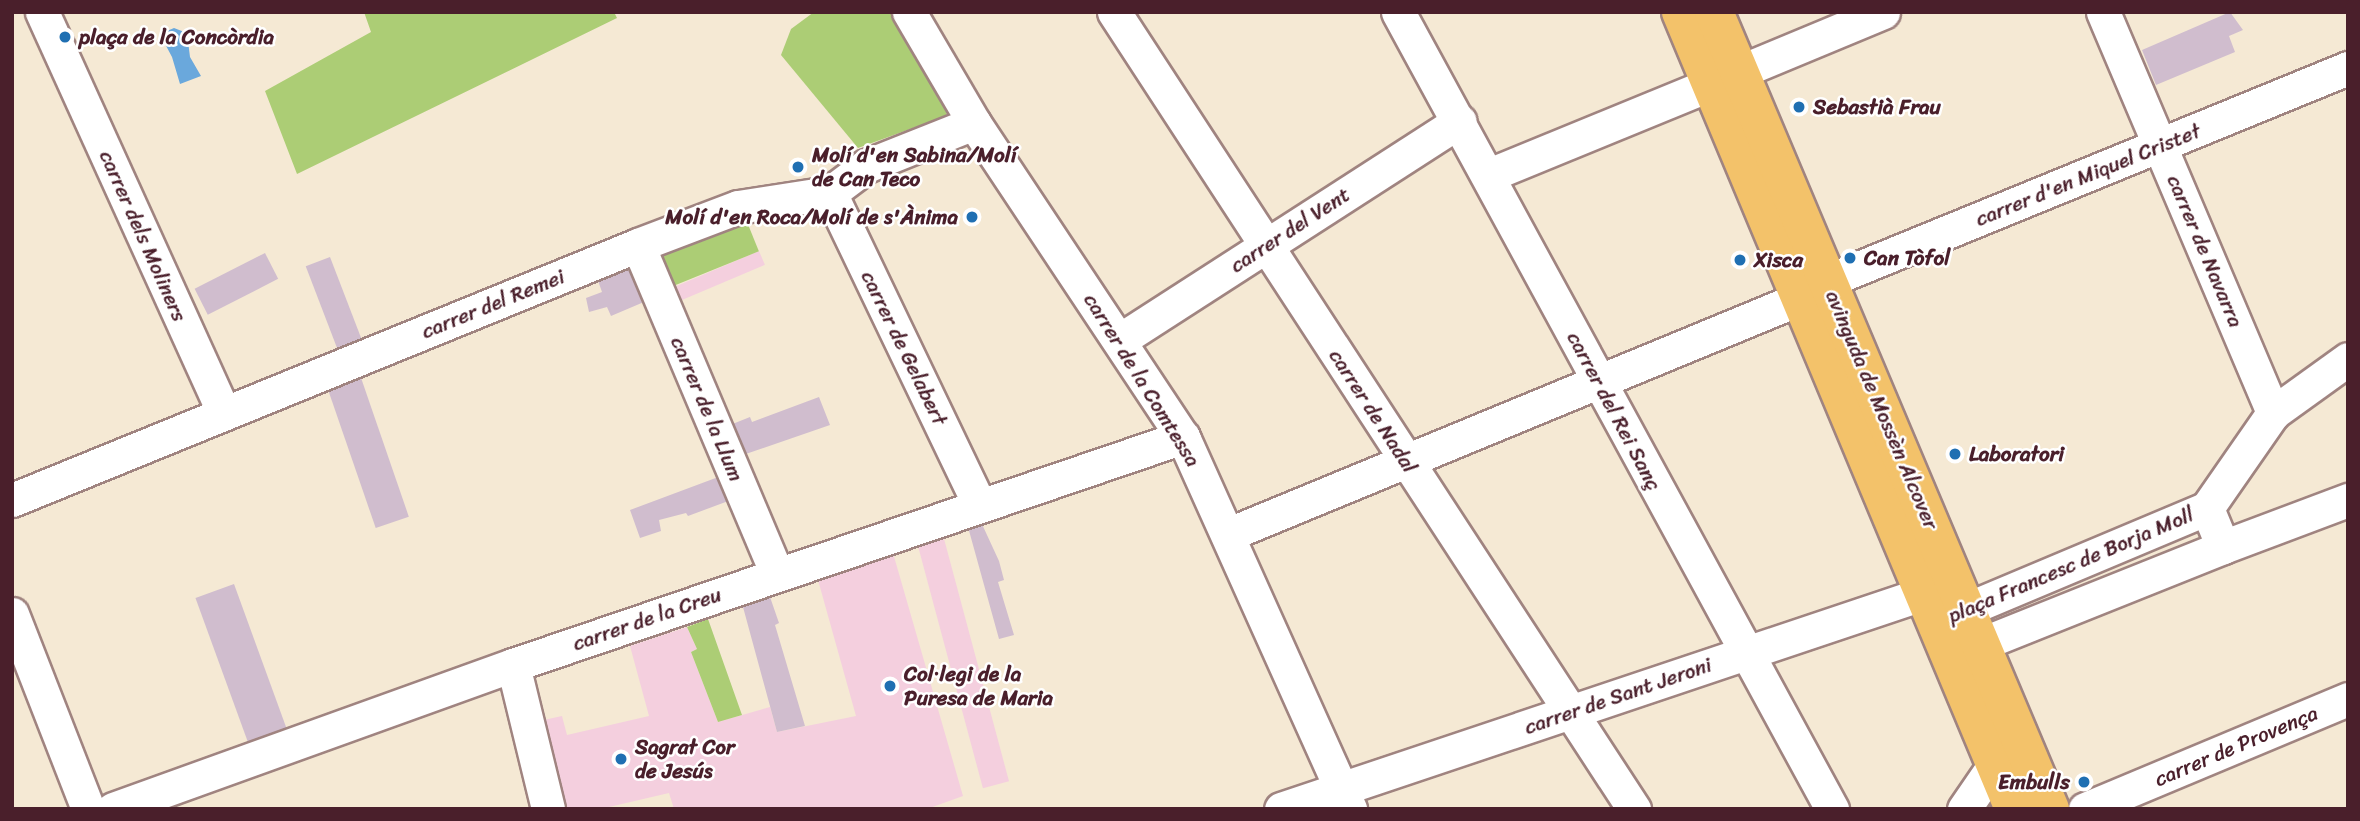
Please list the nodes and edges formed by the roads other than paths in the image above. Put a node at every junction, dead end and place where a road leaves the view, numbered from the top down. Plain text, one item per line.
1 (42, 12) edge
2 (909, 12) edge
3 (1114, 12) edge
4 (1398, 12) edge
5 (1681, 12) edge
6 (1714, 12) edge
7 (1883, 12) edge
8 (2103, 12) edge
9 (2348, 68) edge
10 (1725, 78) junction
11 (1460, 121) junction
12 (974, 123) junction
13 (2160, 145) junction
14 (1489, 175) junction
15 (830, 193) junction
16 (638, 245) junction
17 (1266, 245) junction
18 (1814, 290) junction
19 (1120, 340) junction
20 (2348, 359) edge
21 (1598, 381) junction
22 (223, 413) junction
23 (2273, 413) junction
24 (1183, 437) junction
25 (1405, 461) junction
26 (12, 500) edge
27 (2348, 500) edge
28 (979, 504) junction
29 (2207, 508) junction
30 (1229, 534) junction
31 (2223, 547) junction
32 (777, 574) junction
33 (1945, 602) junction
34 (12, 614) edge
35 (1966, 651) junction
36 (1746, 653) junction
37 (513, 665) junction
38 (2348, 699) edge
39 (1571, 712) junction
40 (1995, 764) junction
41 (1346, 799) edge
42 (88, 809) edge
43 (113, 809) edge
44 (548, 809) edge
45 (1281, 809) edge
46 (1634, 809) edge
47 (1832, 809) edge
48 (1964, 809) edge
49 (2014, 809) edge
50 (2050, 809) edge
51 (2085, 809) edge

1 - 22 street, carrer dels Moliners
2 - 12 street, carrer de la Comtessa
3 - 17 street, carrer de Nadal
4 - 11 street, carrer del Rei Sanç
5 - 10 main road, avinguda de Mossèn Alcover
6 - 10 main road, avinguda de Mossèn Alcover
7 - 10 street
8 - 13 street, carrer de Navarra
9 - 13 street, carrer d'en Miquel Cristet
10 - 14 street
10 - 18 main road, avinguda de Mossèn Alcover
11 - 14 street, carrer del Rei Sanç
11 - 17 street, carrer del Vent
12 - 15 street, carrer del Remei
12 - 19 street, carrer de la Comtessa
13 - 18 street, carrer d'en Miquel Cristet
13 - 23 street, carrer de Navarra
14 - 21 street, carrer del Rei Sanç
15 - 16 street, carrer del Remei
15 - 28 street, carrer de Gelabert
16 - 22 street, carrer del Remei
16 - 32 street, carrer de la Llum
17 - 19 street, carrer del Vent
17 - 25 street, carrer de Nadal
18 - 21 street, carrer d'en Miquel Cristet
18 - 33 main road, avinguda de Mossèn Alcover
19 - 24 street, carrer de la Comtessa
20 - 23 street
21 - 25 street, carrer d'en Miquel Cristet
21 - 36 street, carrer del Rei Sanç
22 - 26 street, carrer del Remei
23 - 29 street
24 - 28 street, carrer de la Creu
24 - 30 street, carrer de la Comtessa
25 - 30 street, carrer d'en Miquel Cristet
25 - 39 street, carrer de Nadal
27 - 31 street
28 - 32 street, carrer de la Creu
29 - 31 street, plaça Francesc de Borja Moll
29 - 33 street, plaça Francesc de Borja Moll
30 - 41 street, carrer de la Comtessa
31 - 35 street, plaça Francesc de Borja Moll
32 - 37 street, carrer de la Creu
33 - 35 main road, avinguda de Mossèn Alcover
33 - 36 street, carrer de Sant Jeroni
34 - 42 street
35 - 40 main road, avinguda de Mossèn Alcover
35 - 50 main road, avinguda de Mossèn Alcover
36 - 39 street, carrer de Sant Jeroni
36 - 47 street, carrer del Rei Sanç
37 - 43 street, carrer de la Creu
37 - 44 street
38 - 51 street, carrer de Provença
39 - 41 street, carrer de Sant Jeroni
39 - 46 street, carrer de Nadal
40 - 48 street
40 - 49 main road, avinguda de Mossèn Alcover
41 - 45 street, carrer de Sant Jeroni

